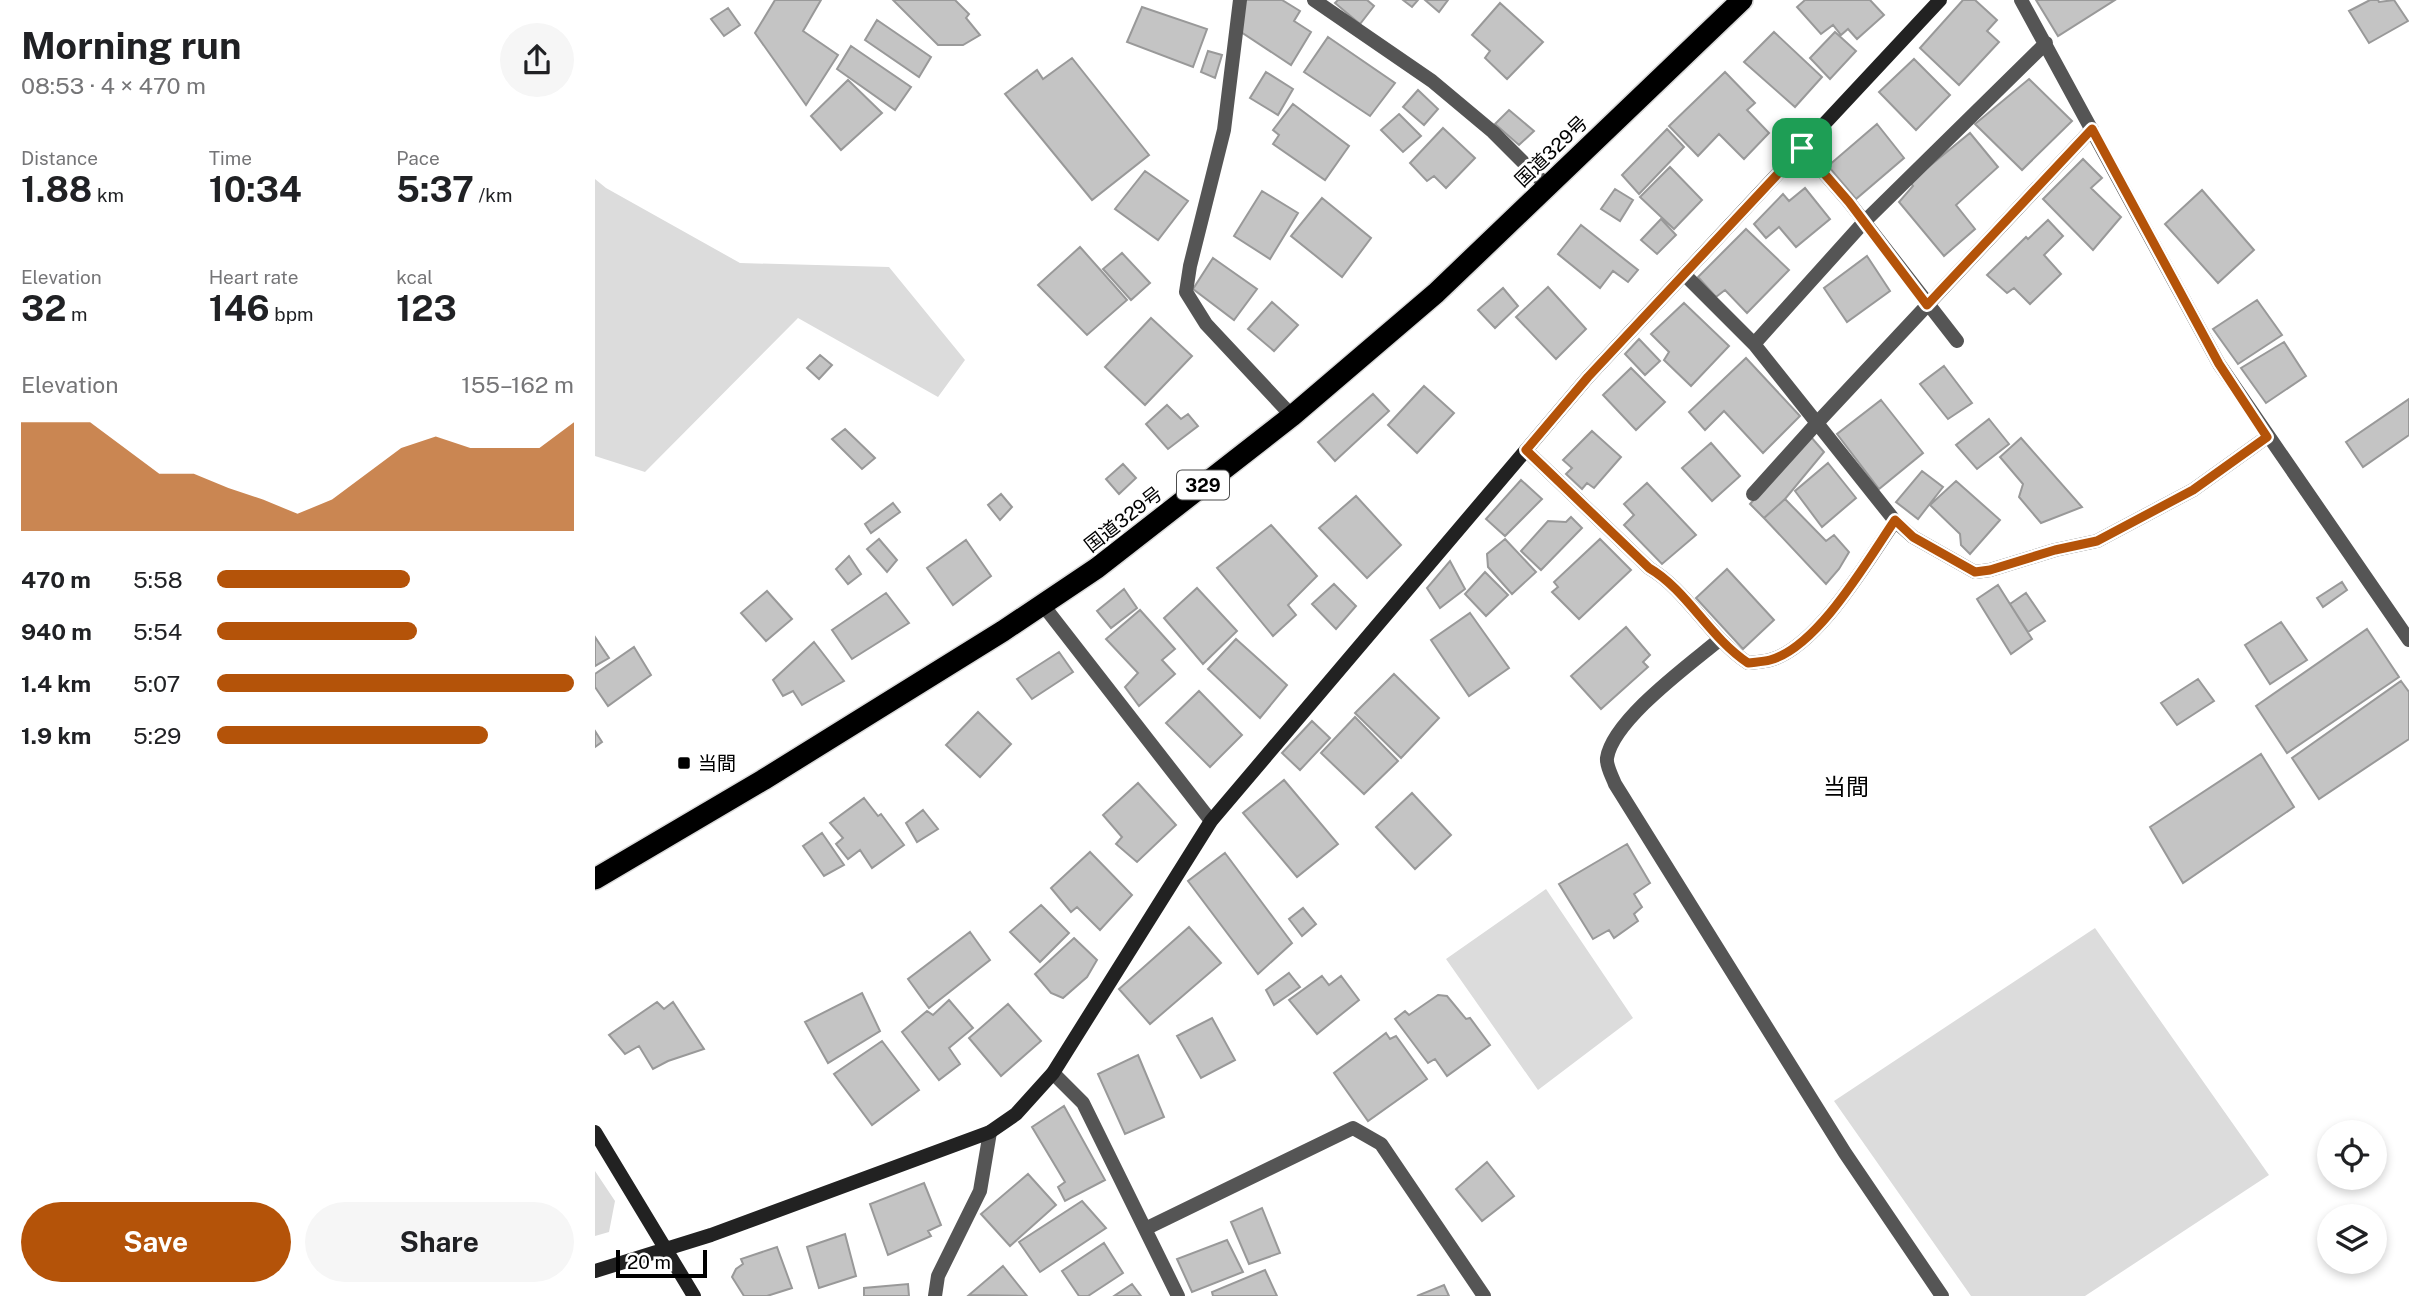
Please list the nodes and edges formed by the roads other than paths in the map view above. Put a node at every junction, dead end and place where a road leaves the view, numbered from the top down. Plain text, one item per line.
1 (1240, 0) edge
2 (1314, 0) edge
3 (1742, 0) edge
4 (1940, 0) edge
5 (2021, 0) edge
6 (2046, 43) junction
7 (2092, 129) junction
8 (1802, 148) junction
9 (1548, 187) junction
10 (1864, 222) junction
11 (1684, 274) junction
12 (1927, 305) junction
13 (1957, 341) dead end
14 (1754, 344) junction
15 (1292, 416) junction
16 (1817, 423) junction
17 (2267, 437) junction
18 (1526, 450) junction
19 (1753, 494) dead end
20 (1895, 520) junction
21 (1043, 605) junction
22 (1719, 640) junction
23 (2409, 640) edge
24 (1211, 821) junction
25 (595, 879) edge
26 (1053, 1073) junction
27 (595, 1132) edge
28 (990, 1132) junction
29 (1145, 1229) junction
30 (666, 1248) junction
31 (595, 1270) edge
32 (694, 1296) edge
33 (935, 1296) edge
34 (1178, 1296) edge
35 (1484, 1296) edge
36 (1942, 1296) edge

1 - 15 street
2 - 9 street
3 - 9 highway, 国道329号 / 329
4 - 8 street
5 - 6 street
6 - 7 street
6 - 10 street
7 - 12 street
7 - 17 street
8 - 10 street
8 - 11 street
9 - 15 highway, 国道329号 / 329
10 - 12 street
10 - 14 street
11 - 14 street
11 - 18 street
12 - 13 street
12 - 16 street
14 - 16 street
15 - 21 highway, 国道329号 / 329
16 - 19 street
16 - 20 street
17 - 20 street
17 - 23 street
18 - 22 street
18 - 24 street
20 - 22 street
21 - 24 street
21 - 25 highway, 国道329号 / 329
22 - 36 street
24 - 26 street
26 - 28 street
26 - 29 street
27 - 30 street
28 - 30 street
28 - 33 street
29 - 34 street
29 - 35 street
30 - 31 street
30 - 32 street

